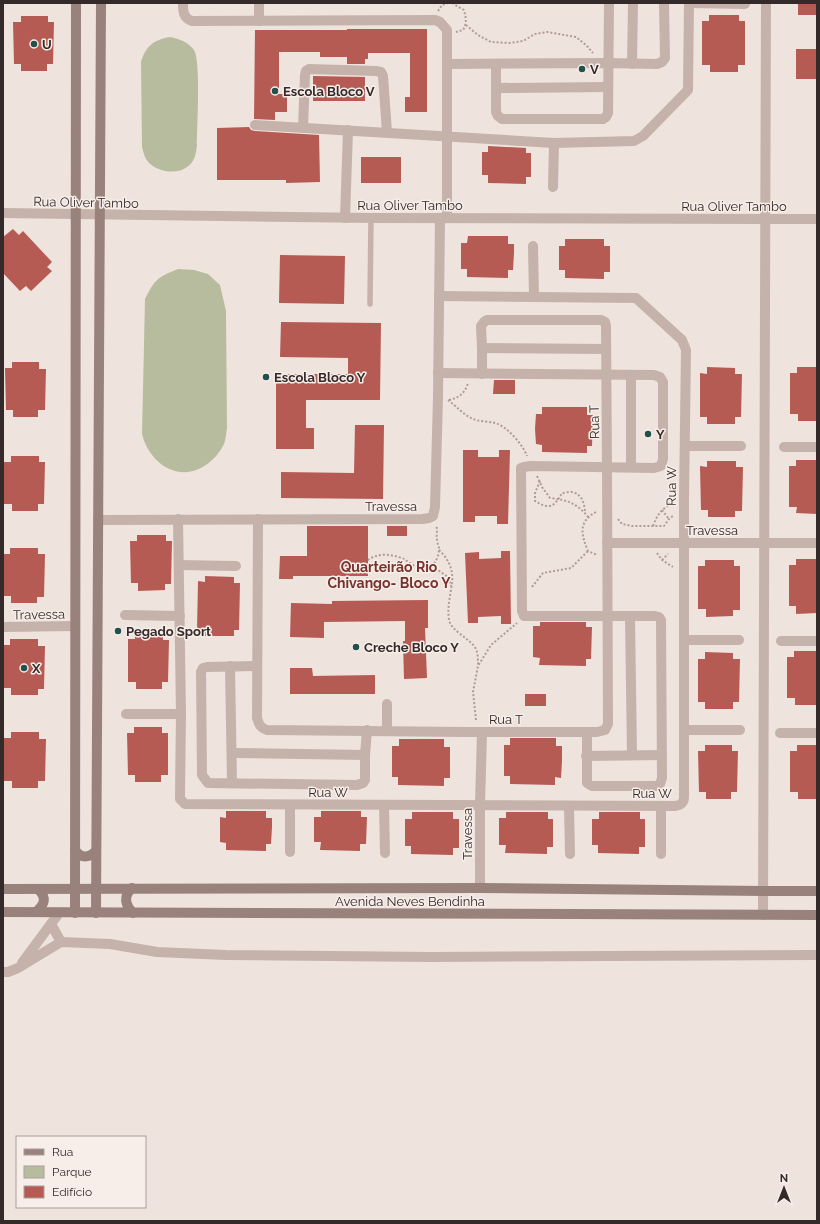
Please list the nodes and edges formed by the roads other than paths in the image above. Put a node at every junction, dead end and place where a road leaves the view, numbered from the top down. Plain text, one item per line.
1 (76, 3) edge
2 (101, 3) edge
3 (184, 3) edge
4 (260, 3) edge
5 (609, 3) edge
6 (633, 3) edge
7 (664, 3) edge
8 (690, 3) edge
9 (766, 3) edge
10 (745, 4) dead end
11 (260, 21) junction
12 (604, 63) junction
13 (446, 64) junction
14 (496, 64) junction
15 (632, 64) junction
16 (608, 87) junction
17 (496, 88) junction
18 (255, 125) dead end
19 (304, 128) junction
20 (348, 130) junction
21 (387, 132) junction
22 (447, 136) junction
23 (554, 143) junction
24 (553, 187) dead end
25 (3, 213) edge
26 (76, 214) junction
27 (100, 215) junction
28 (345, 218) junction
29 (371, 218) junction
30 (443, 218) junction
31 (765, 219) junction
32 (817, 219) edge
33 (533, 246) dead end
34 (439, 296) junction
35 (534, 297) junction
36 (370, 304) dead end
37 (482, 348) junction
38 (606, 349) junction
39 (438, 373) junction
40 (482, 374) junction
41 (607, 375) junction
42 (631, 375) junction
43 (685, 446) junction
44 (741, 446) dead end
45 (784, 447) dead end
46 (817, 447) edge
47 (608, 467) junction
48 (631, 467) junction
49 (178, 519) junction
50 (258, 519) junction
51 (98, 520) junction
52 (684, 542) junction
53 (608, 543) junction
54 (764, 543) junction
55 (817, 543) edge
56 (179, 564) junction
57 (236, 566) dead end
58 (125, 616) dead end
59 (180, 616) junction
60 (608, 616) junction
61 (630, 616) junction
62 (75, 626) junction
63 (3, 628) edge
64 (684, 640) junction
65 (739, 640) dead end
66 (780, 641) dead end
67 (817, 641) edge
68 (230, 666) junction
69 (256, 666) junction
70 (387, 704) dead end
71 (126, 714) dead end
72 (181, 714) junction
73 (367, 730) junction
74 (387, 730) junction
75 (685, 730) junction
76 (740, 730) dead end
77 (482, 732) junction
78 (587, 732) junction
79 (780, 733) dead end
80 (817, 733) edge
81 (232, 753) junction
82 (365, 754) junction
83 (632, 755) junction
84 (662, 755) junction
85 (586, 756) junction
86 (232, 783) junction
87 (290, 804) junction
88 (384, 805) junction
89 (480, 805) junction
90 (569, 806) junction
91 (661, 806) junction
92 (75, 850) junction
93 (96, 851) junction
94 (290, 852) dead end
95 (385, 853) dead end
96 (570, 854) dead end
97 (661, 854) dead end
98 (75, 888) junction
99 (96, 888) junction
100 (132, 888) junction
101 (480, 888) junction
102 (3, 889) edge
103 (38, 889) junction
104 (764, 891) junction
105 (817, 891) edge
106 (3, 912) edge
107 (36, 912) junction
108 (59, 913) junction
109 (75, 913) junction
110 (96, 913) junction
111 (133, 913) junction
112 (763, 915) junction
113 (817, 915) edge
114 (51, 924) junction
115 (61, 942) junction
116 (817, 955) edge
117 (18, 968) junction
118 (5, 974) edge

1 - 26 street
2 - 27 street
3 - 11 street
4 - 11 street
5 - 12 street
6 - 15 street
7 - 15 street
8 - 10 street
8 - 23 street
9 - 31 street
11 - 13 street, Travessa
12 - 14 street
12 - 15 street
12 - 16 street
13 - 14 street
13 - 22 street, Travessa
14 - 17 street
16 - 17 street
16 - 17 street
18 - 19 street
19 - 20 street
19 - 21 street
20 - 21 street
20 - 28 street
21 - 22 street
22 - 23 street
22 - 30 street, Travessa
23 - 24 street
25 - 26 street, Rua Oliver Tambo
26 - 27 street, Rua Oliver Tambo
26 - 62 street
27 - 28 street, Rua Oliver Tambo
27 - 51 street
28 - 29 street, Rua Oliver Tambo
29 - 30 street, Rua Oliver Tambo
29 - 36 lane
30 - 31 street, Rua Oliver Tambo
30 - 34 street, Travessa
31 - 32 street, Rua Oliver Tambo
31 - 54 street
33 - 35 street
34 - 35 street, Rua W
34 - 39 street, Travessa
35 - 43 street, Rua W
37 - 38 street
37 - 38 street, Rua T
37 - 40 street
38 - 41 street, Rua T
39 - 40 street
39 - 50 street, Travessa
40 - 41 street
41 - 42 street
41 - 47 street, Rua T
42 - 48 street
42 - 48 street
43 - 44 street
43 - 52 street, Rua W
45 - 46 street
47 - 48 street
47 - 53 street, Rua T
47 - 60 street
49 - 50 street, Travessa
49 - 51 street, Travessa
49 - 56 street, Rua W
50 - 69 street, Rua T
51 - 93 street
52 - 53 street, Travessa
52 - 54 street, Travessa
52 - 64 street, Rua W
53 - 60 street, Rua T
54 - 55 street, Travessa
54 - 104 street
56 - 57 street
56 - 59 street, Rua W
58 - 59 street
59 - 72 street, Rua W
60 - 61 street
60 - 78 street, Rua T
61 - 83 street
61 - 84 street
62 - 63 street, Travessa
62 - 92 street
64 - 65 street
64 - 75 street, Rua W
66 - 67 street
68 - 69 street
68 - 81 street
68 - 86 street
69 - 73 street, Rua T
70 - 74 street
71 - 72 street
72 - 87 street, Rua W
73 - 74 street, Rua T
73 - 82 street
74 - 77 street, Rua T
75 - 76 street
75 - 91 street, Rua W
77 - 78 street, Rua T
77 - 89 street, Travessa
78 - 85 street
79 - 80 street
81 - 82 street
81 - 86 street
82 - 86 street
83 - 84 street
83 - 85 street
84 - 85 street
87 - 88 street, Rua W
87 - 94 street
88 - 89 street, Rua W
88 - 95 street
89 - 90 street, Rua W
89 - 101 street, Travessa
90 - 91 street, Rua W
90 - 96 street
91 - 97 street
92 - 93 street
92 - 98 street
93 - 99 street
98 - 99 street
98 - 103 street
98 - 109 street
99 - 100 street
99 - 110 street
100 - 101 street
100 - 111 street
101 - 104 street
102 - 103 street
103 - 107 street
104 - 105 street
104 - 112 street
106 - 107 street, Avenida Neves Bendinha
107 - 108 street, Avenida Neves Bendinha
108 - 109 street, Avenida Neves Bendinha
108 - 114 street
109 - 110 street, Avenida Neves Bendinha
110 - 111 street, Avenida Neves Bendinha
111 - 112 street, Avenida Neves Bendinha
112 - 113 street, Avenida Neves Bendinha
114 - 115 street
114 - 117 street
115 - 116 street
115 - 117 street
117 - 118 street

